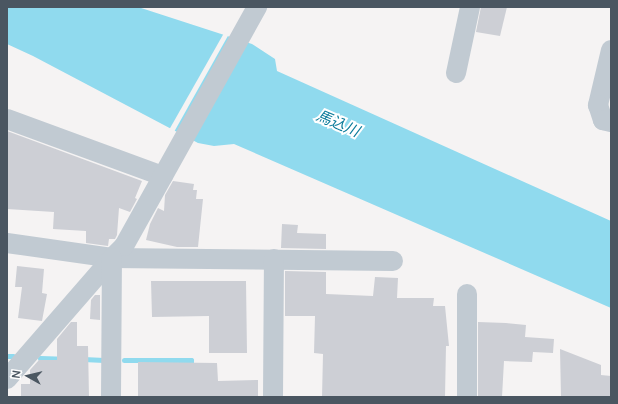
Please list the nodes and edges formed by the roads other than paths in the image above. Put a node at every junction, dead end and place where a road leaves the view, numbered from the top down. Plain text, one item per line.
1 (470, 7) edge
2 (252, 14) edge
3 (611, 50) edge
4 (456, 73) dead end
5 (7, 119) edge
6 (611, 122) edge
7 (167, 169) junction
8 (7, 243) edge
9 (112, 258) junction
10 (274, 259) junction
11 (393, 261) dead end
12 (467, 294) dead end
13 (7, 379) edge
14 (111, 397) edge
15 (273, 397) edge
16 (466, 397) edge

1 - 4 street
2 - 7 street
3 - 6 street
5 - 7 street
7 - 9 street
8 - 9 street
9 - 10 street
9 - 13 street
9 - 14 street
10 - 11 street
10 - 15 street
12 - 16 street

